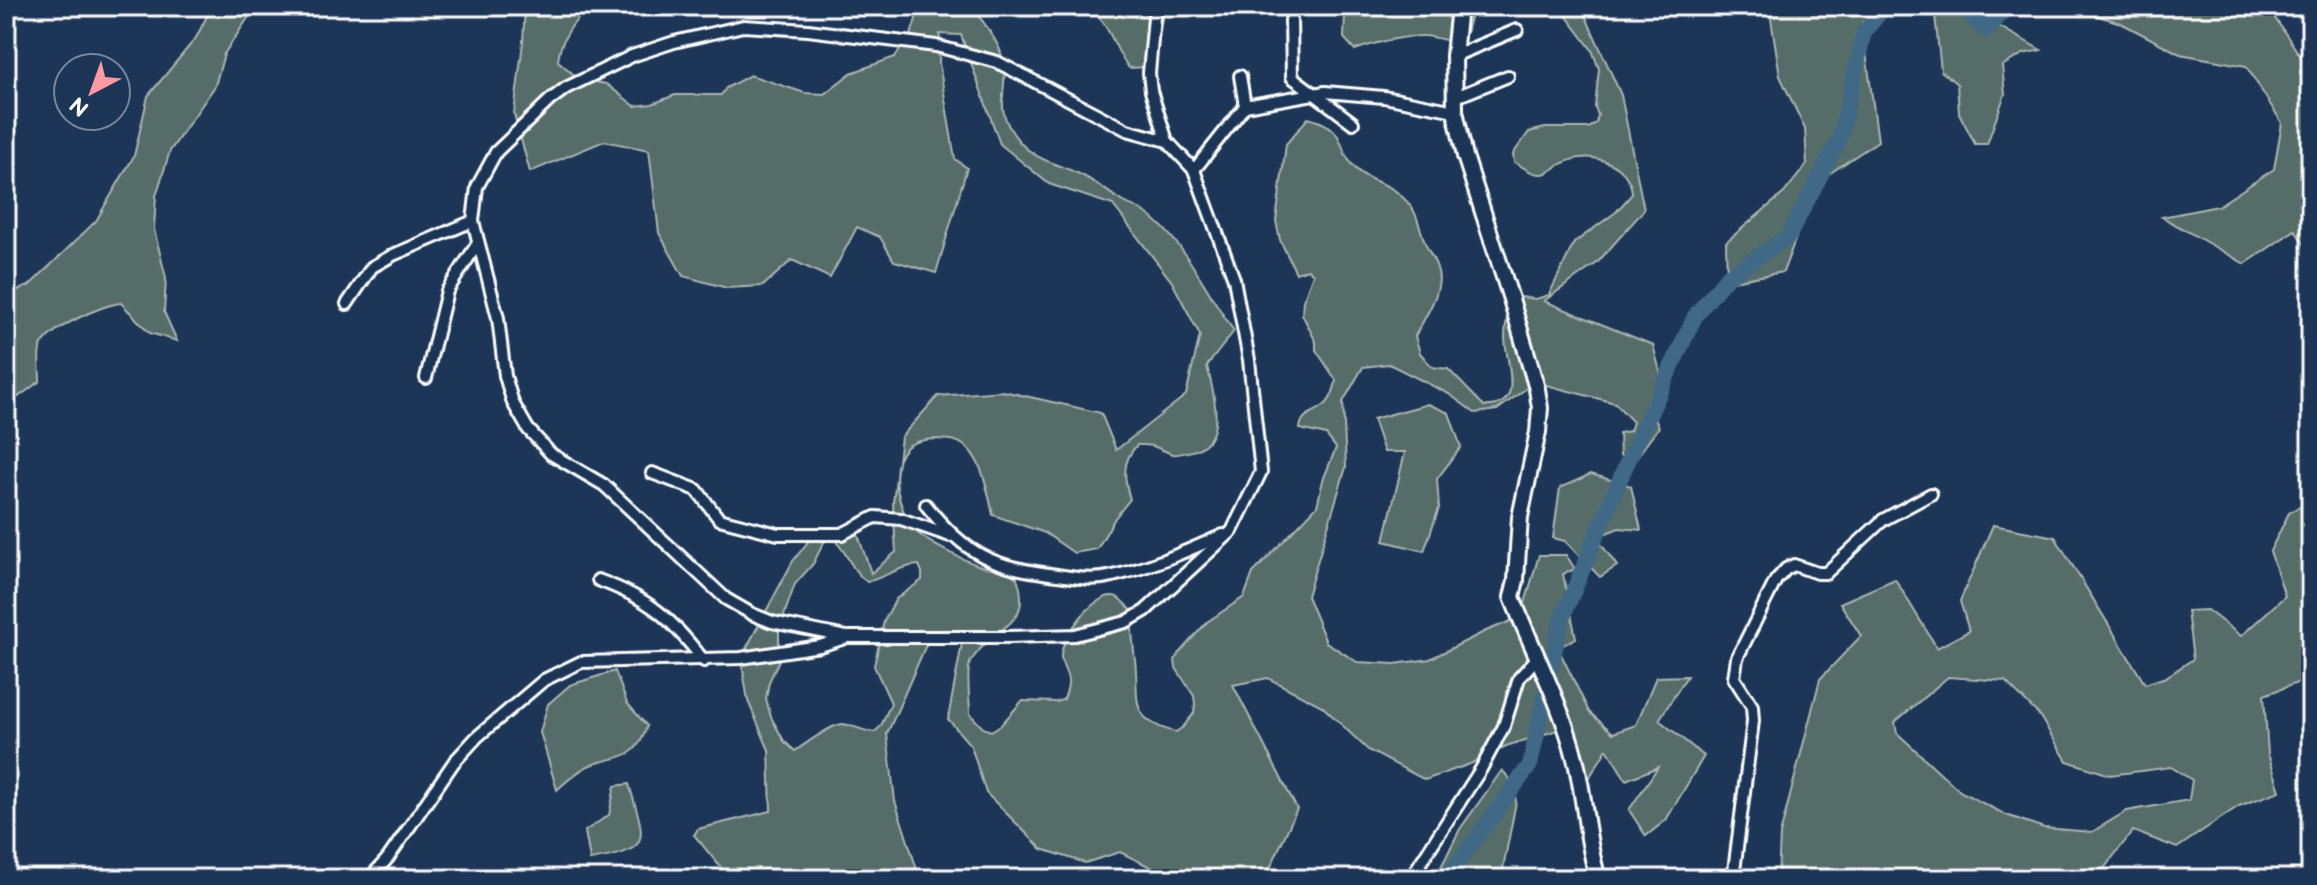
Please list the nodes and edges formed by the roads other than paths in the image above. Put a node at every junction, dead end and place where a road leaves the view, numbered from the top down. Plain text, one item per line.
1 (1155, 6) edge
2 (1459, 6) edge
3 (1291, 20) dead end
4 (1517, 30) dead end
5 (1454, 56) junction
6 (1240, 76) dead end
7 (1508, 76) dead end
8 (1313, 93) junction
9 (1456, 104) junction
10 (1245, 106) junction
11 (1353, 123) dead end
12 (1167, 141) junction
13 (1194, 170) junction
14 (473, 221) junction
15 (478, 243) junction
16 (347, 304) dead end
17 (426, 378) dead end
18 (652, 473) dead end
19 (1931, 494) dead end
20 (926, 505) dead end
21 (1232, 531) junction
22 (956, 538) junction
23 (598, 580) dead end
24 (846, 637) junction
25 (1537, 658) junction
26 (704, 661) junction
27 (369, 879) edge
28 (1410, 879) edge
29 (1598, 879) edge
30 (1733, 879) edge

1 - 12 street
2 - 5 street
3 - 8 street
4 - 5 street
5 - 9 street
6 - 10 street
7 - 9 street
8 - 9 street
8 - 10 street
8 - 11 street
9 - 25 street
10 - 13 street
12 - 13 street
12 - 14 street
13 - 21 street
14 - 15 street
14 - 16 street
15 - 17 street
15 - 24 street
18 - 22 street
19 - 30 street
20 - 22 street
21 - 22 street
21 - 24 street
23 - 26 street
24 - 26 street
25 - 28 street
25 - 29 street
26 - 27 street

